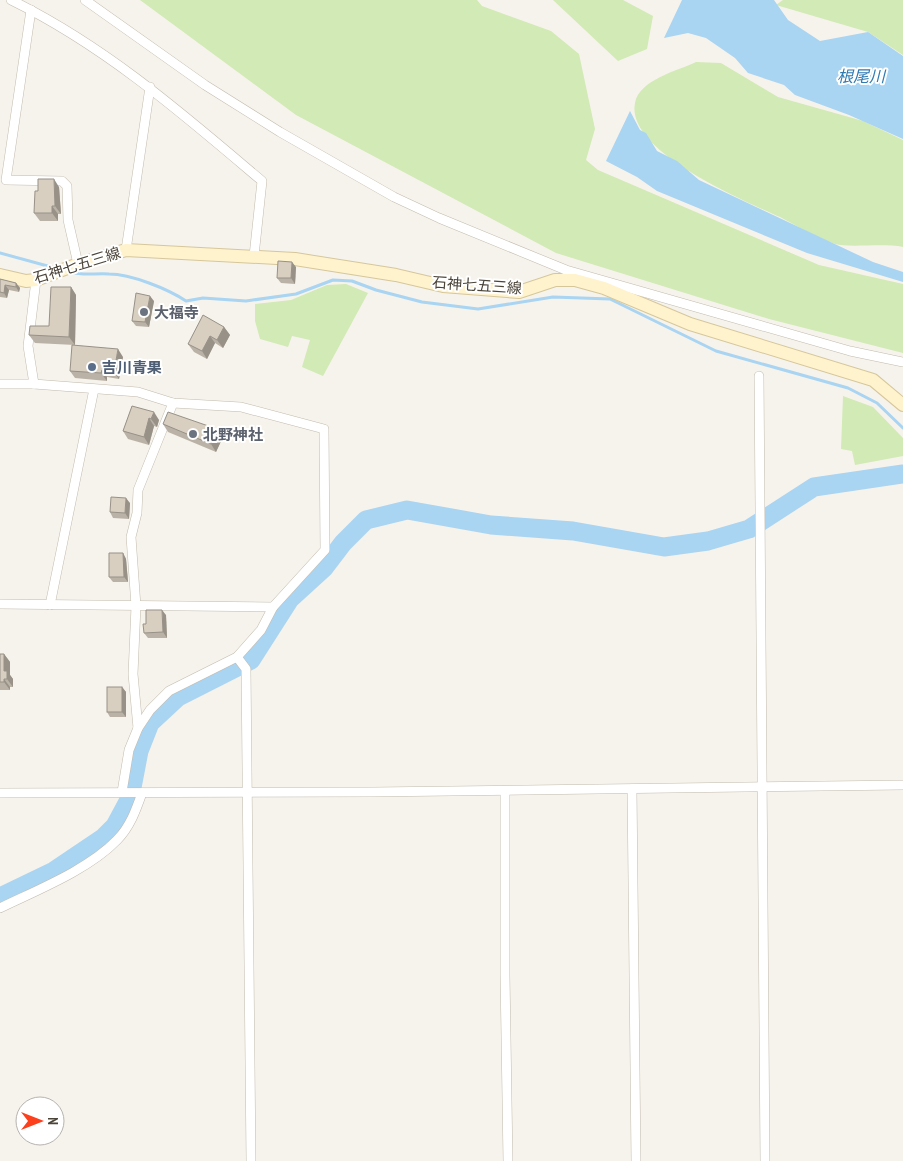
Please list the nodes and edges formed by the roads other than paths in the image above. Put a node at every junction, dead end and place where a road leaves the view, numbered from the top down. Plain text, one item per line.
1 (11, 0) edge
2 (85, 0) edge
3 (31, 10) junction
4 (150, 87) junction
5 (126, 250) junction
6 (254, 256) junction
7 (78, 264) junction
8 (0, 275) edge
9 (36, 280) junction
10 (903, 362) edge
11 (759, 376) dead end
12 (0, 384) edge
13 (34, 384) junction
14 (94, 389) junction
15 (173, 403) junction
16 (903, 405) edge
17 (0, 604) edge
18 (50, 605) junction
19 (136, 606) junction
20 (273, 607) junction
21 (238, 658) junction
22 (138, 728) junction
23 (903, 785) edge
24 (763, 786) junction
25 (632, 788) junction
26 (247, 791) junction
27 (505, 791) junction
28 (122, 792) junction
29 (0, 793) edge
30 (142, 793) junction
31 (0, 908) edge
32 (251, 1161) edge
33 (508, 1161) edge
34 (636, 1161) edge
35 (765, 1161) edge

1 - 3 street
2 - 10 street
3 - 4 street
3 - 7 street
4 - 5 street
4 - 6 street
5 - 6 main road, 石神七五三線
5 - 7 main road, 石神七五三線
6 - 16 main road, 石神七五三線
7 - 9 main road, 石神七五三線
8 - 9 main road, 石神七五三線
9 - 13 street
11 - 24 street
12 - 13 street
13 - 14 street
14 - 15 street
14 - 18 street
15 - 19 street
15 - 20 street
17 - 18 street
18 - 19 street
19 - 20 street
19 - 22 street
20 - 21 street
21 - 22 street
21 - 26 street
22 - 28 street
23 - 24 street
24 - 25 street
24 - 35 street
25 - 27 street
25 - 34 street
26 - 27 street
26 - 30 street
26 - 32 street
27 - 33 street
28 - 29 street
28 - 30 street
30 - 31 street

